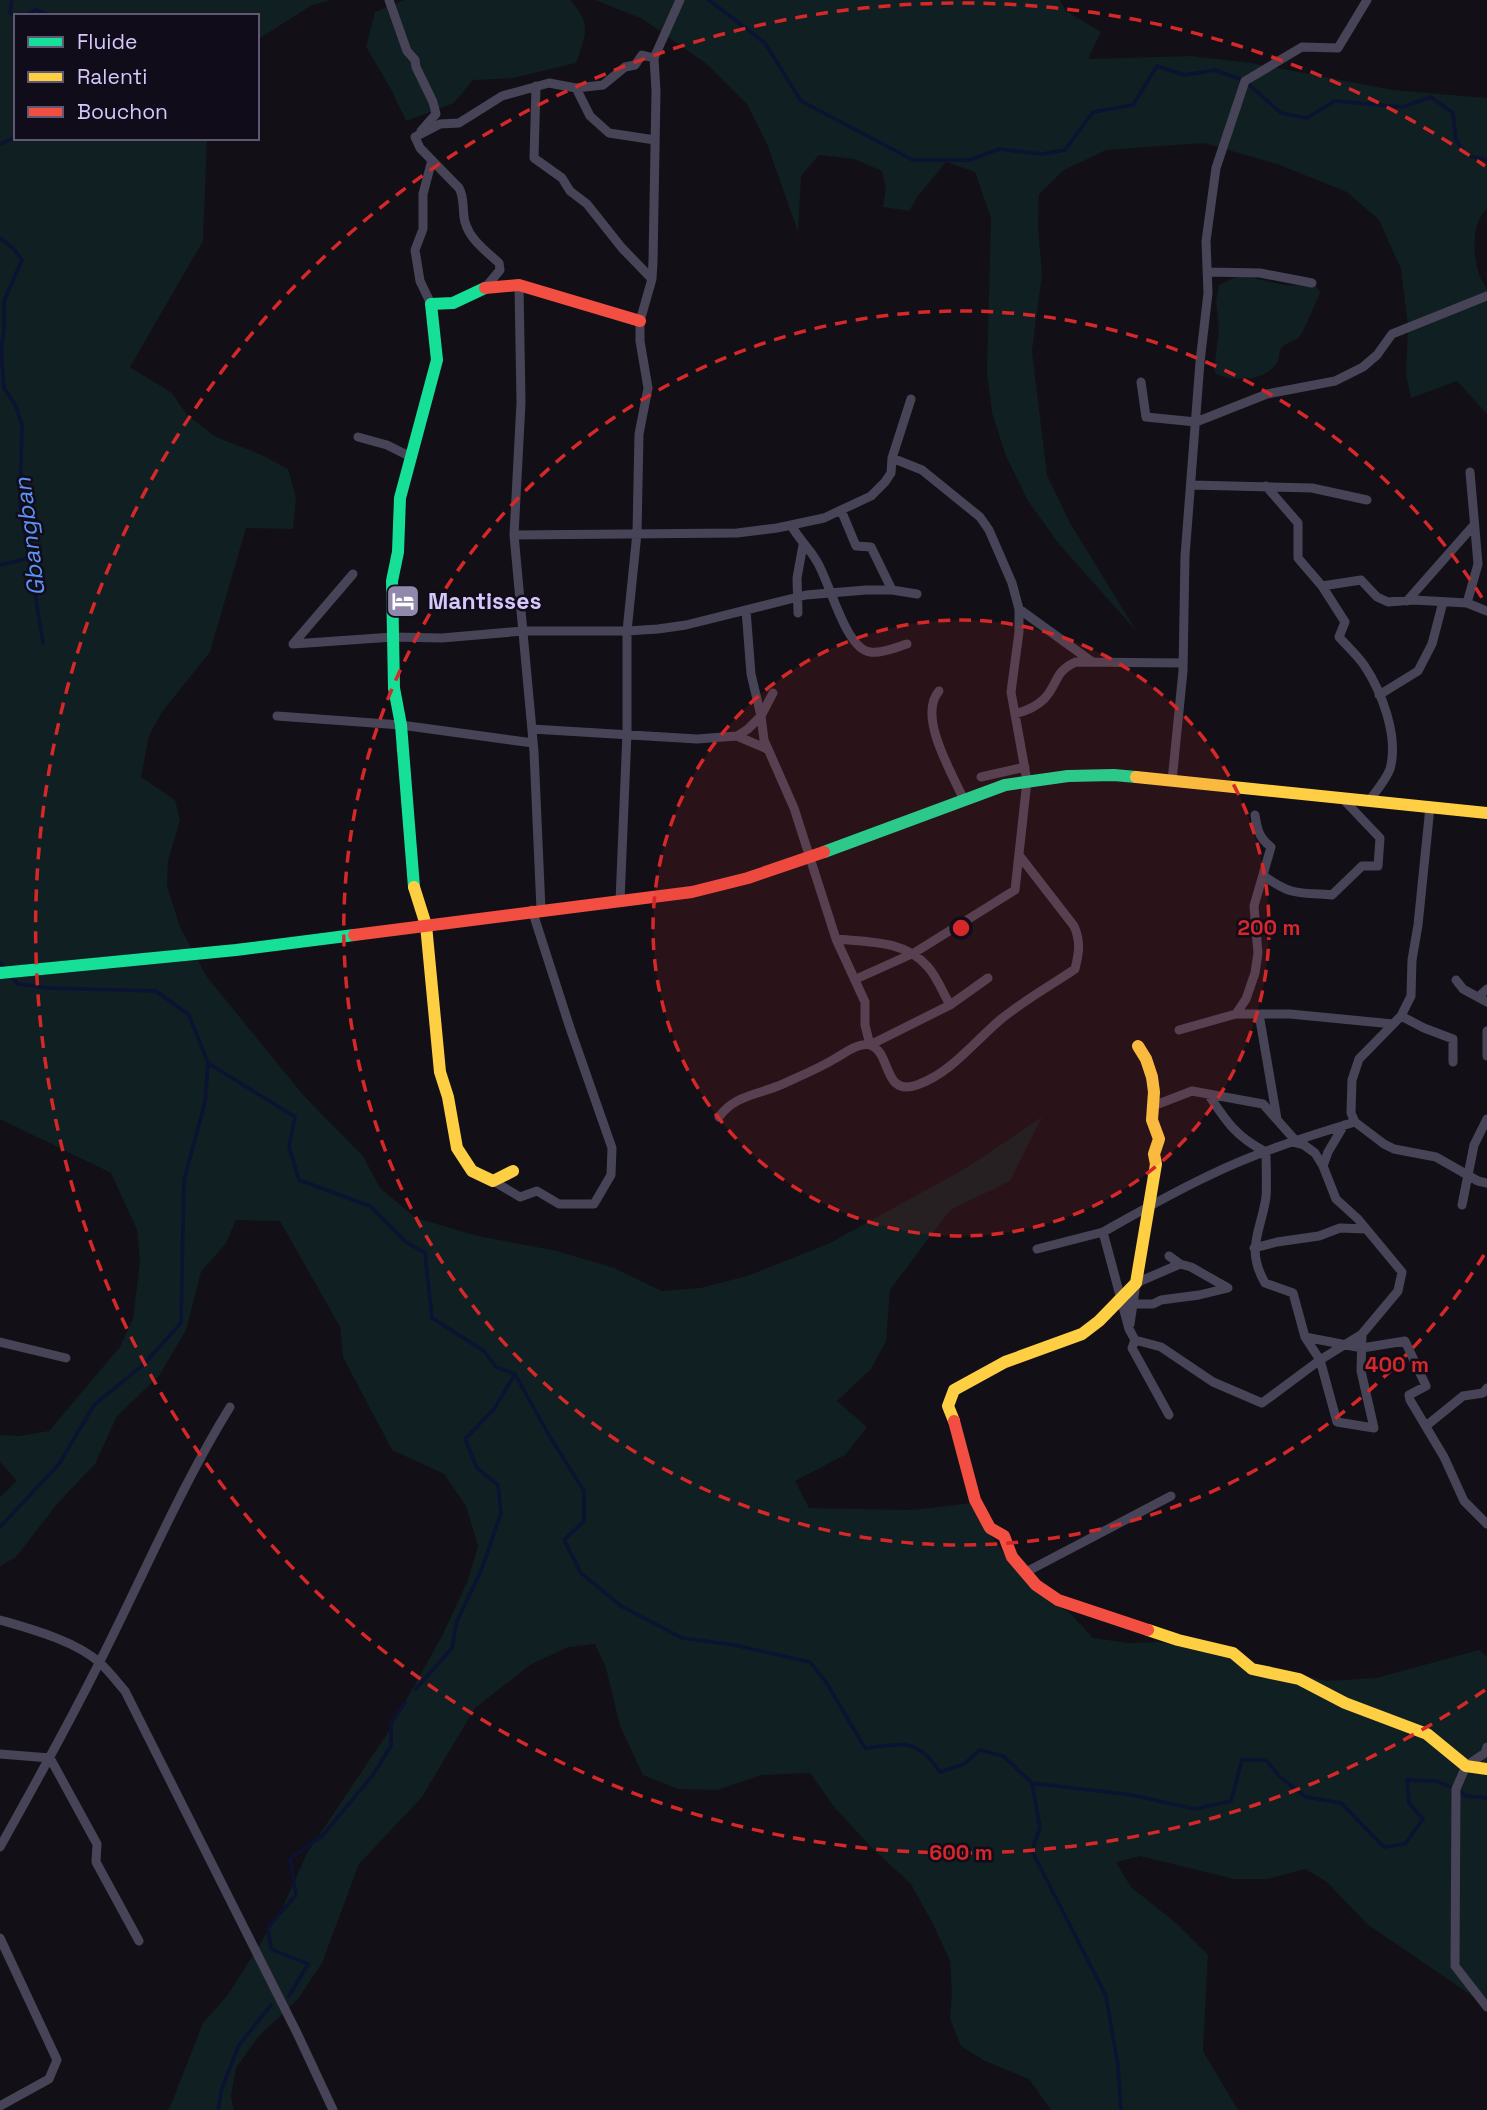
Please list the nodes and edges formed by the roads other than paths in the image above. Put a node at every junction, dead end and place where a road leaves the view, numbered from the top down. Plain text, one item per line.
1 (389, 0) edge
2 (680, 0) edge
3 (1367, 0) edge
4 (654, 58) junction
5 (536, 86) junction
6 (576, 88) junction
7 (415, 137) junction
8 (655, 140) junction
9 (432, 160) junction
10 (1207, 272) junction
11 (652, 279) junction
12 (1312, 283) dead end
13 (519, 285) junction
14 (485, 288) junction
15 (1487, 296) edge
16 (431, 304) junction
17 (640, 321) junction
18 (1141, 382) dead end
19 (911, 399) dead end
20 (1196, 422) junction
21 (358, 437) dead end
22 (411, 457) junction
23 (892, 458) junction
24 (1470, 472) dead end
25 (1191, 485) junction
26 (1266, 486) junction
27 (1367, 500) dead end
28 (841, 510) junction
29 (1474, 525) junction
30 (791, 526) junction
31 (637, 533) junction
32 (514, 535) junction
33 (803, 545) junction
34 (353, 574) dead end
35 (1322, 586) junction
36 (892, 590) junction
37 (831, 592) junction
38 (917, 594) dead end
39 (799, 596) junction
40 (1406, 601) junction
41 (1443, 602) junction
42 (1466, 603) junction
43 (1019, 609) junction
44 (746, 610) junction
45 (1487, 611) edge
46 (798, 613) dead end
47 (523, 631) junction
48 (627, 631) junction
49 (393, 637) junction
50 (907, 644) dead end
51 (1091, 661) junction
52 (1183, 663) junction
53 (939, 691) dead end
54 (773, 693) dead end
55 (1379, 695) junction
56 (1015, 715) junction
57 (277, 716) dead end
58 (761, 716) junction
59 (401, 725) junction
60 (532, 729) junction
61 (627, 733) junction
62 (737, 736) junction
63 (533, 743) junction
64 (768, 749) junction
65 (1025, 767) junction
66 (981, 777) dead end
67 (1027, 781) junction
68 (1172, 781) junction
69 (1342, 798) junction
70 (964, 800) junction
71 (1369, 801) junction
72 (1430, 807) junction
73 (1487, 813) edge
74 (1255, 815) dead end
75 (1019, 855) junction
76 (808, 858) junction
77 (1264, 876) junction
78 (620, 901) junction
79 (536, 910) junction
80 (426, 925) junction
81 (836, 939) junction
82 (914, 953) junction
83 (0, 973) edge
84 (988, 978) dead end
85 (856, 979) junction
86 (1456, 980) dead end
87 (1487, 989) edge
88 (1483, 1000) edge
89 (950, 1005) junction
90 (1236, 1014) junction
91 (1259, 1014) junction
92 (1401, 1016) junction
93 (1394, 1024) junction
94 (1180, 1030) dead end
95 (1487, 1031) edge
96 (870, 1045) junction
97 (1138, 1046) dead end
98 (1487, 1056) edge
99 (1453, 1062) dead end
100 (1208, 1094) junction
101 (1153, 1105) junction
102 (719, 1117) dead end
103 (1278, 1120) junction
104 (1355, 1122) junction
105 (1344, 1125) junction
106 (1486, 1125) edge
107 (1292, 1141) junction
108 (1266, 1152) junction
109 (1323, 1166) junction
110 (513, 1171) dead end
111 (1467, 1175) junction
112 (493, 1181) junction
113 (1487, 1183) edge
114 (1462, 1205) dead end
115 (1149, 1206) junction
116 (1366, 1229) junction
117 (1103, 1232) junction
118 (1254, 1248) junction
119 (1037, 1249) dead end
120 (1169, 1256) dead end
121 (1180, 1264) junction
122 (1136, 1283) junction
123 (1121, 1300) junction
124 (1133, 1303) junction
125 (1129, 1329) junction
126 (1362, 1334) junction
127 (1304, 1337) junction
128 (1135, 1340) junction
129 (0, 1342) edge
130 (1348, 1345) junction
131 (1362, 1348) junction
132 (66, 1358) dead end
133 (1320, 1360) junction
134 (1487, 1388) edge
135 (230, 1407) dead end
136 (1169, 1415) dead end
137 (1426, 1426) junction
138 (1171, 1496) dead end
139 (1487, 1524) edge
140 (1026, 1572) junction
141 (0, 1620) edge
142 (100, 1662) junction
143 (1487, 1747) edge
144 (0, 1754) edge
145 (50, 1758) junction
146 (1466, 1766) junction
147 (1487, 1769) edge
148 (0, 1847) edge
149 (0, 1938) edge
150 (139, 1941) dead end
151 (1487, 2007) edge
152 (0, 2106) edge
153 (333, 2110) edge

1 - 7 street
2 - 4 street
3 - 10 street
4 - 6 street
4 - 8 street
5 - 6 street
5 - 7 street
5 - 11 street
6 - 8 street
7 - 9 street
8 - 11 street
9 - 14 street
9 - 16 street
10 - 12 street
10 - 20 street
11 - 17 street
13 - 14 street
13 - 17 street
13 - 32 street
14 - 16 street
15 - 20 street
16 - 22 street
17 - 31 street
18 - 20 street
19 - 23 street
20 - 25 street
21 - 22 street
22 - 49 street
23 - 28 street
23 - 43 street
24 - 29 street
25 - 26 street
25 - 52 street
26 - 27 street
26 - 35 street
28 - 30 street
28 - 36 street
29 - 40 street
29 - 42 street
30 - 31 street
30 - 33 street
31 - 32 street
31 - 48 street
32 - 47 street
33 - 37 street
33 - 39 street
34 - 49 street
35 - 40 street
35 - 55 street
36 - 37 street
36 - 38 street
37 - 39 street
37 - 50 street
39 - 44 street
39 - 46 street
40 - 41 street
41 - 42 street
41 - 55 street
42 - 45 street
43 - 51 street
43 - 56 street
44 - 48 street
44 - 58 street
47 - 48 street
47 - 49 street
47 - 60 street
48 - 61 street
49 - 59 street
51 - 52 street
51 - 56 street
52 - 68 street
53 - 70 street
54 - 58 street
55 - 71 street
56 - 65 street
57 - 59 street
58 - 62 street
58 - 64 street
59 - 63 street
59 - 80 street
60 - 61 street
60 - 63 street
61 - 62 street
61 - 78 street
62 - 64 street
63 - 79 street
64 - 76 street
65 - 66 street
65 - 67 street
67 - 68 street
67 - 70 street
67 - 75 street
68 - 69 street
69 - 71 street
69 - 77 street
70 - 76 street
71 - 72 street
72 - 73 street
72 - 92 street
74 - 77 street
75 - 82 street
75 - 96 street
76 - 78 street
76 - 81 street
77 - 90 street
78 - 79 street
79 - 80 street
79 - 112 street
80 - 83 street
80 - 112 street
81 - 82 street
81 - 85 street
82 - 85 street
82 - 89 street
84 - 89 street
85 - 96 street
86 - 88 street
87 - 88 street
89 - 96 street
90 - 91 street
90 - 94 street
91 - 93 street
91 - 103 street
92 - 93 street
92 - 99 street
93 - 104 street
95 - 98 street
96 - 102 street
97 - 101 street
100 - 101 street
100 - 103 street
100 - 108 street
101 - 115 street
103 - 107 street
104 - 105 street
104 - 111 street
105 - 107 street
105 - 109 street
106 - 111 street
107 - 108 street
107 - 109 street
108 - 115 street
108 - 118 street
109 - 116 street
110 - 112 street
111 - 113 street
111 - 114 street
115 - 117 street
115 - 122 street
116 - 118 street
116 - 126 street
117 - 119 street
117 - 123 street
118 - 127 street
120 - 121 street
121 - 122 street
121 - 124 street
122 - 123 street
122 - 124 street
123 - 124 street
123 - 125 street
123 - 140 street
124 - 125 street
125 - 128 street
126 - 130 street
126 - 131 street
127 - 130 street
127 - 133 street
128 - 133 street
128 - 136 street
129 - 132 street
130 - 131 street
130 - 133 street
131 - 133 street
131 - 137 street
134 - 137 street
135 - 142 street
137 - 139 street
138 - 140 street
140 - 146 street
141 - 142 street
142 - 145 street
142 - 153 street
143 - 146 street
144 - 145 street
145 - 148 street
145 - 150 street
146 - 147 street
146 - 151 street
149 - 152 street

